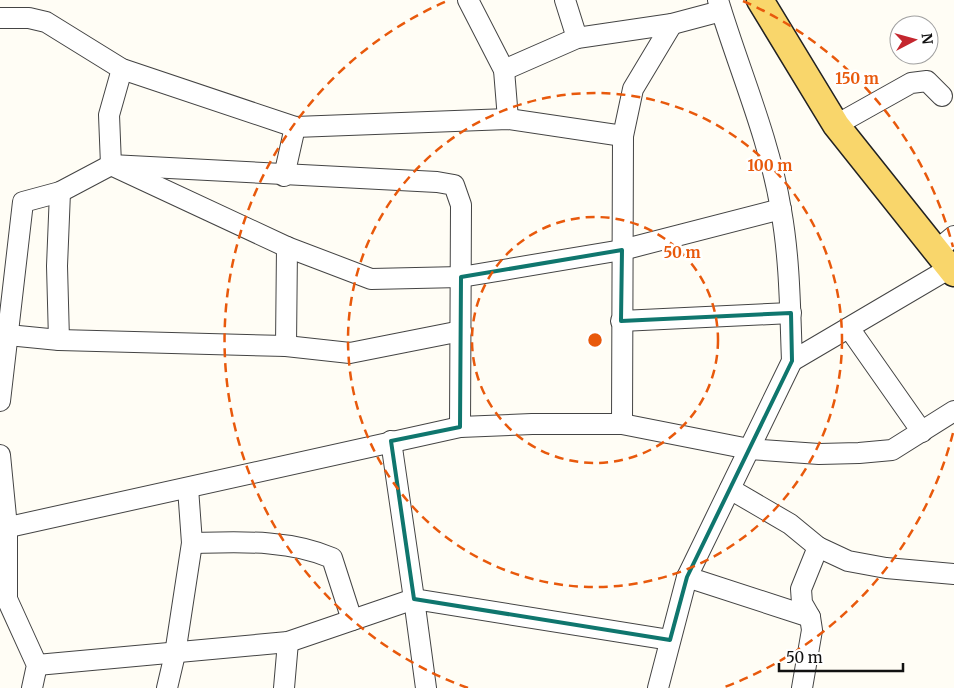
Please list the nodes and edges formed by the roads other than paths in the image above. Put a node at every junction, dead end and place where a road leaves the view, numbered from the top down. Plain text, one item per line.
1 (468, 0) edge
2 (565, 0) edge
3 (760, 0) edge
4 (720, 5) edge
5 (0, 18) edge
6 (672, 24) junction
7 (577, 38) junction
8 (122, 69) junction
9 (504, 70) junction
10 (942, 96) dead end
11 (508, 119) junction
12 (836, 125) junction
13 (295, 127) junction
14 (623, 136) junction
15 (111, 165) junction
16 (284, 176) junction
17 (60, 192) junction
18 (781, 209) junction
19 (287, 247) junction
20 (622, 250) junction
21 (948, 257) edge
22 (462, 277) junction
23 (790, 313) junction
24 (621, 321) junction
25 (849, 328) junction
26 (461, 331) junction
27 (8, 335) junction
28 (59, 340) junction
29 (286, 346) junction
30 (792, 361) junction
31 (0, 401) edge
32 (954, 411) edge
33 (622, 424) junction
34 (460, 427) junction
35 (922, 432) junction
36 (391, 441) junction
37 (749, 449) junction
38 (0, 455) edge
39 (188, 488) junction
40 (730, 489) junction
41 (4, 528) edge
42 (192, 543) junction
43 (818, 547) junction
44 (954, 574) edge
45 (687, 577) junction
46 (414, 599) junction
47 (810, 618) junction
48 (352, 620) junction
49 (670, 640) junction
50 (288, 642) junction
51 (175, 654) junction
52 (36, 665) junction
53 (32, 688) edge
54 (167, 688) edge
55 (284, 688) edge
56 (426, 688) edge
57 (658, 688) edge
58 (802, 688) edge

1 - 9 street
2 - 7 street
3 - 12 main road
4 - 6 street
4 - 18 street
5 - 8 street
6 - 7 street
6 - 14 street
7 - 9 street
8 - 13 street
8 - 15 street
9 - 11 street
10 - 12 street
11 - 13 street
11 - 14 street
12 - 21 main road
13 - 16 street
14 - 20 street
15 - 16 street
15 - 17 street
15 - 19 street
16 - 22 street
17 - 27 street
17 - 28 street
18 - 20 street
18 - 23 street
19 - 22 street
19 - 29 street
20 - 22 street
20 - 24 street
21 - 25 street
22 - 26 street
23 - 24 street
23 - 30 street
24 - 33 street
25 - 30 street
25 - 35 street
26 - 29 street
26 - 34 street
27 - 28 street
27 - 31 street
28 - 29 street
30 - 37 street
32 - 35 street
33 - 34 street
33 - 37 street
34 - 36 street
35 - 37 street
36 - 39 street
36 - 46 street
37 - 40 street
38 - 41 street
39 - 41 street
39 - 42 street
40 - 43 street
40 - 45 street
41 - 52 street
42 - 48 street
42 - 51 street
43 - 44 street
43 - 47 street
45 - 47 street
45 - 49 street
46 - 48 street
46 - 49 street
46 - 56 street
47 - 58 street
48 - 50 street
49 - 57 street
50 - 51 street
50 - 55 street
51 - 52 street
51 - 54 street
52 - 53 street

